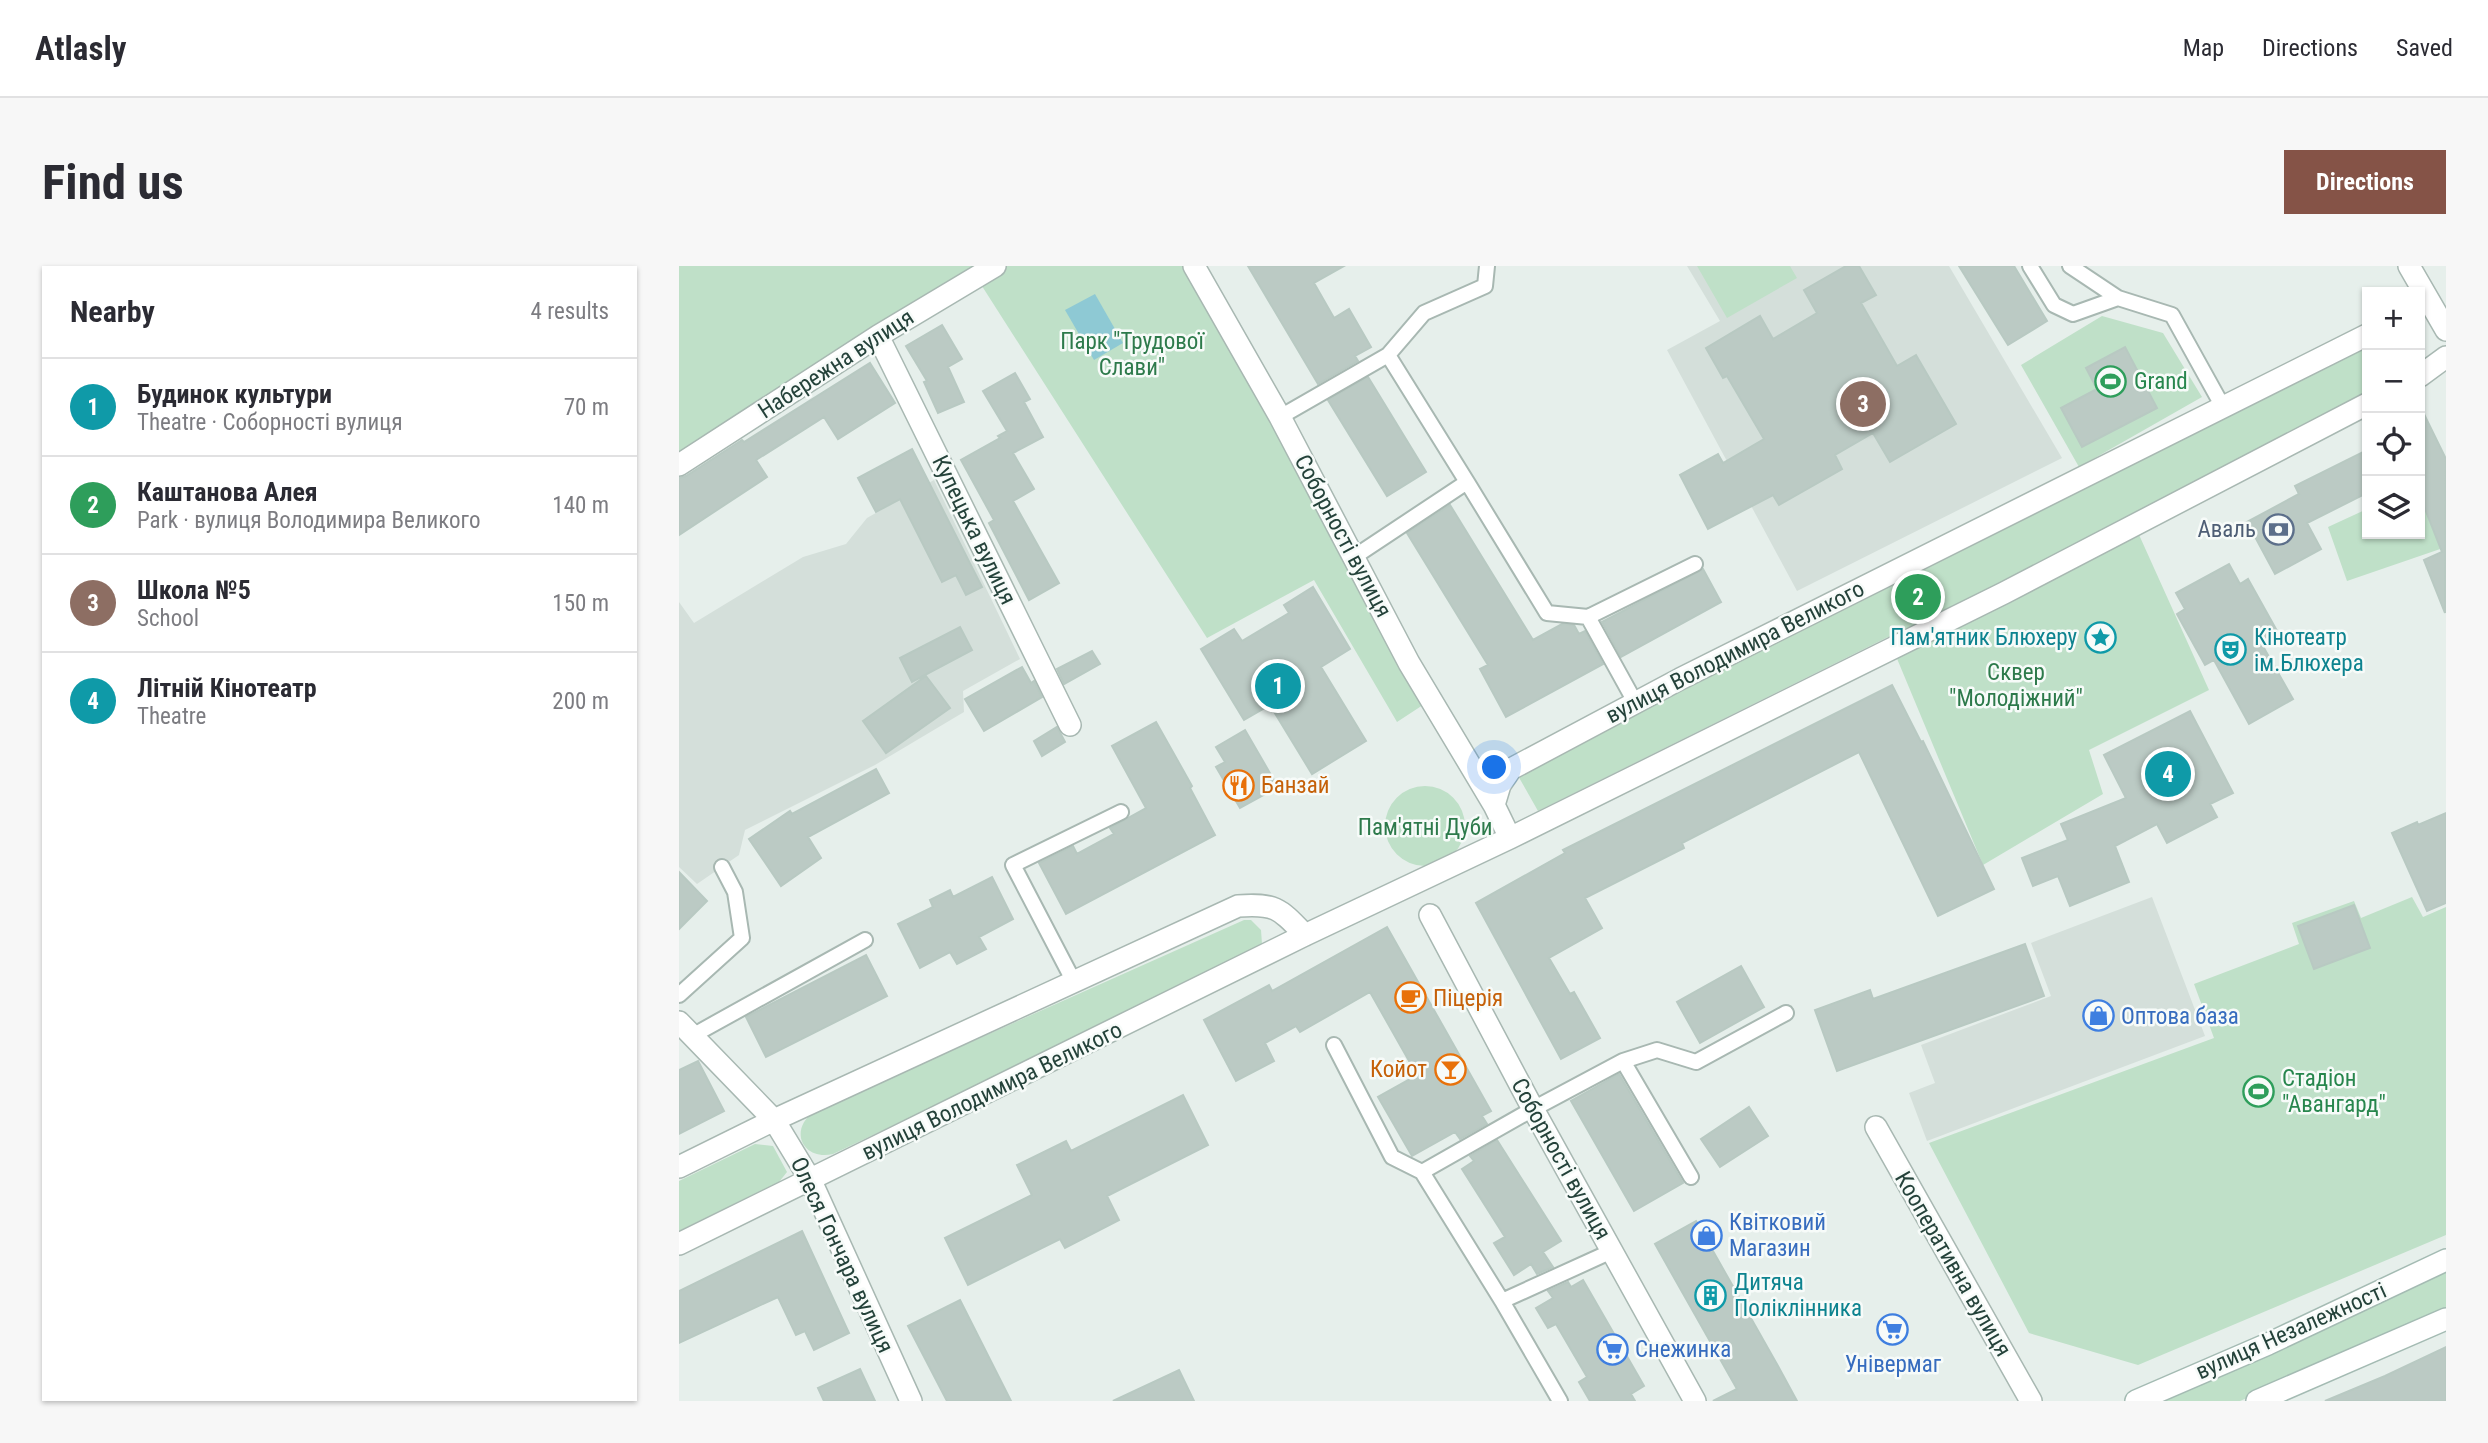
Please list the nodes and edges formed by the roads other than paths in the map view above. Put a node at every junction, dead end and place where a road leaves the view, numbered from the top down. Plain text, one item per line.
1 (995, 266) edge
2 (1194, 266) edge
3 (1487, 266) edge
4 (2030, 266) edge
5 (2070, 266) edge
6 (2409, 266) edge
7 (2118, 298) junction
8 (2433, 309) edge
9 (2446, 330) edge
10 (877, 336) junction
11 (2362, 338) edge
12 (1388, 355) junction
13 (2446, 357) edge
14 (2425, 372) edge
15 (2223, 407) junction
16 (2362, 407) edge
17 (1280, 417) junction
18 (679, 465) edge
19 (1467, 482) junction
20 (1354, 557) junction
21 (1695, 564) dead end
22 (1588, 617) junction
23 (1635, 702) junction
24 (1070, 725) dead end
25 (1494, 805) junction
26 (1121, 812) dead end
27 (1510, 838) junction
28 (722, 867) dead end
29 (1430, 915) dead end
30 (1305, 935) junction
31 (865, 940) dead end
32 (1074, 982) junction
33 (679, 995) edge
34 (1786, 1013) dead end
35 (686, 1029) edge
36 (1334, 1045) dead end
37 (1623, 1061) junction
38 (1533, 1109) junction
39 (774, 1120) junction
40 (1876, 1127) dead end
41 (679, 1167) edge
42 (1422, 1172) junction
43 (1691, 1177) dead end
44 (811, 1181) junction
45 (679, 1244) edge
46 (1612, 1251) junction
47 (2446, 1260) edge
48 (1502, 1301) junction
49 (2446, 1319) edge
50 (911, 1401) edge
51 (1560, 1401) edge
52 (1695, 1401) edge
53 (2031, 1401) edge
54 (2136, 1401) edge
55 (2257, 1401) edge

1 - 10 street, Набережна вулиця
2 - 17 street, Соборності вулиця
3 - 12 lane
4 - 7 lane
5 - 7 lane
6 - 8 street
7 - 15 lane
8 - 9 street
10 - 18 street, Набережна вулиця
10 - 24 street, Купецька вулиця
11 - 15 street, вулиця Володимира Великого
12 - 17 lane
12 - 19 lane
13 - 14 street
15 - 23 street, вулиця Володимира Великого
16 - 27 street, вулиця Володимира Великого
17 - 20 street, Соборності вулиця
19 - 20 lane
19 - 22 lane
20 - 25 street, Соборності вулиця
21 - 22 lane
22 - 23 lane
23 - 25 street, вулиця Володимира Великого
25 - 27 street
26 - 32 lane
27 - 30 street, вулиця Володимира Великого
28 - 33 lane
29 - 38 street, Соборності вулиця
30 - 32 street
30 - 44 street, вулиця Володимира Великого
31 - 35 lane
32 - 39 street
34 - 37 lane
35 - 39 street, Олеся Гончара вулиця
36 - 42 lane
37 - 38 lane
37 - 43 lane
38 - 42 lane
38 - 46 street, Соборності вулиця
39 - 41 street
39 - 44 street, Олеся Гончара вулиця
40 - 53 street, Кооперативна вулиця
42 - 48 lane
44 - 45 street, вулиця Володимира Великого
44 - 50 street, Олеся Гончара вулиця
46 - 48 lane
46 - 52 street, Соборності вулиця
47 - 54 street, вулиця Незалежності
48 - 51 lane
49 - 55 street

